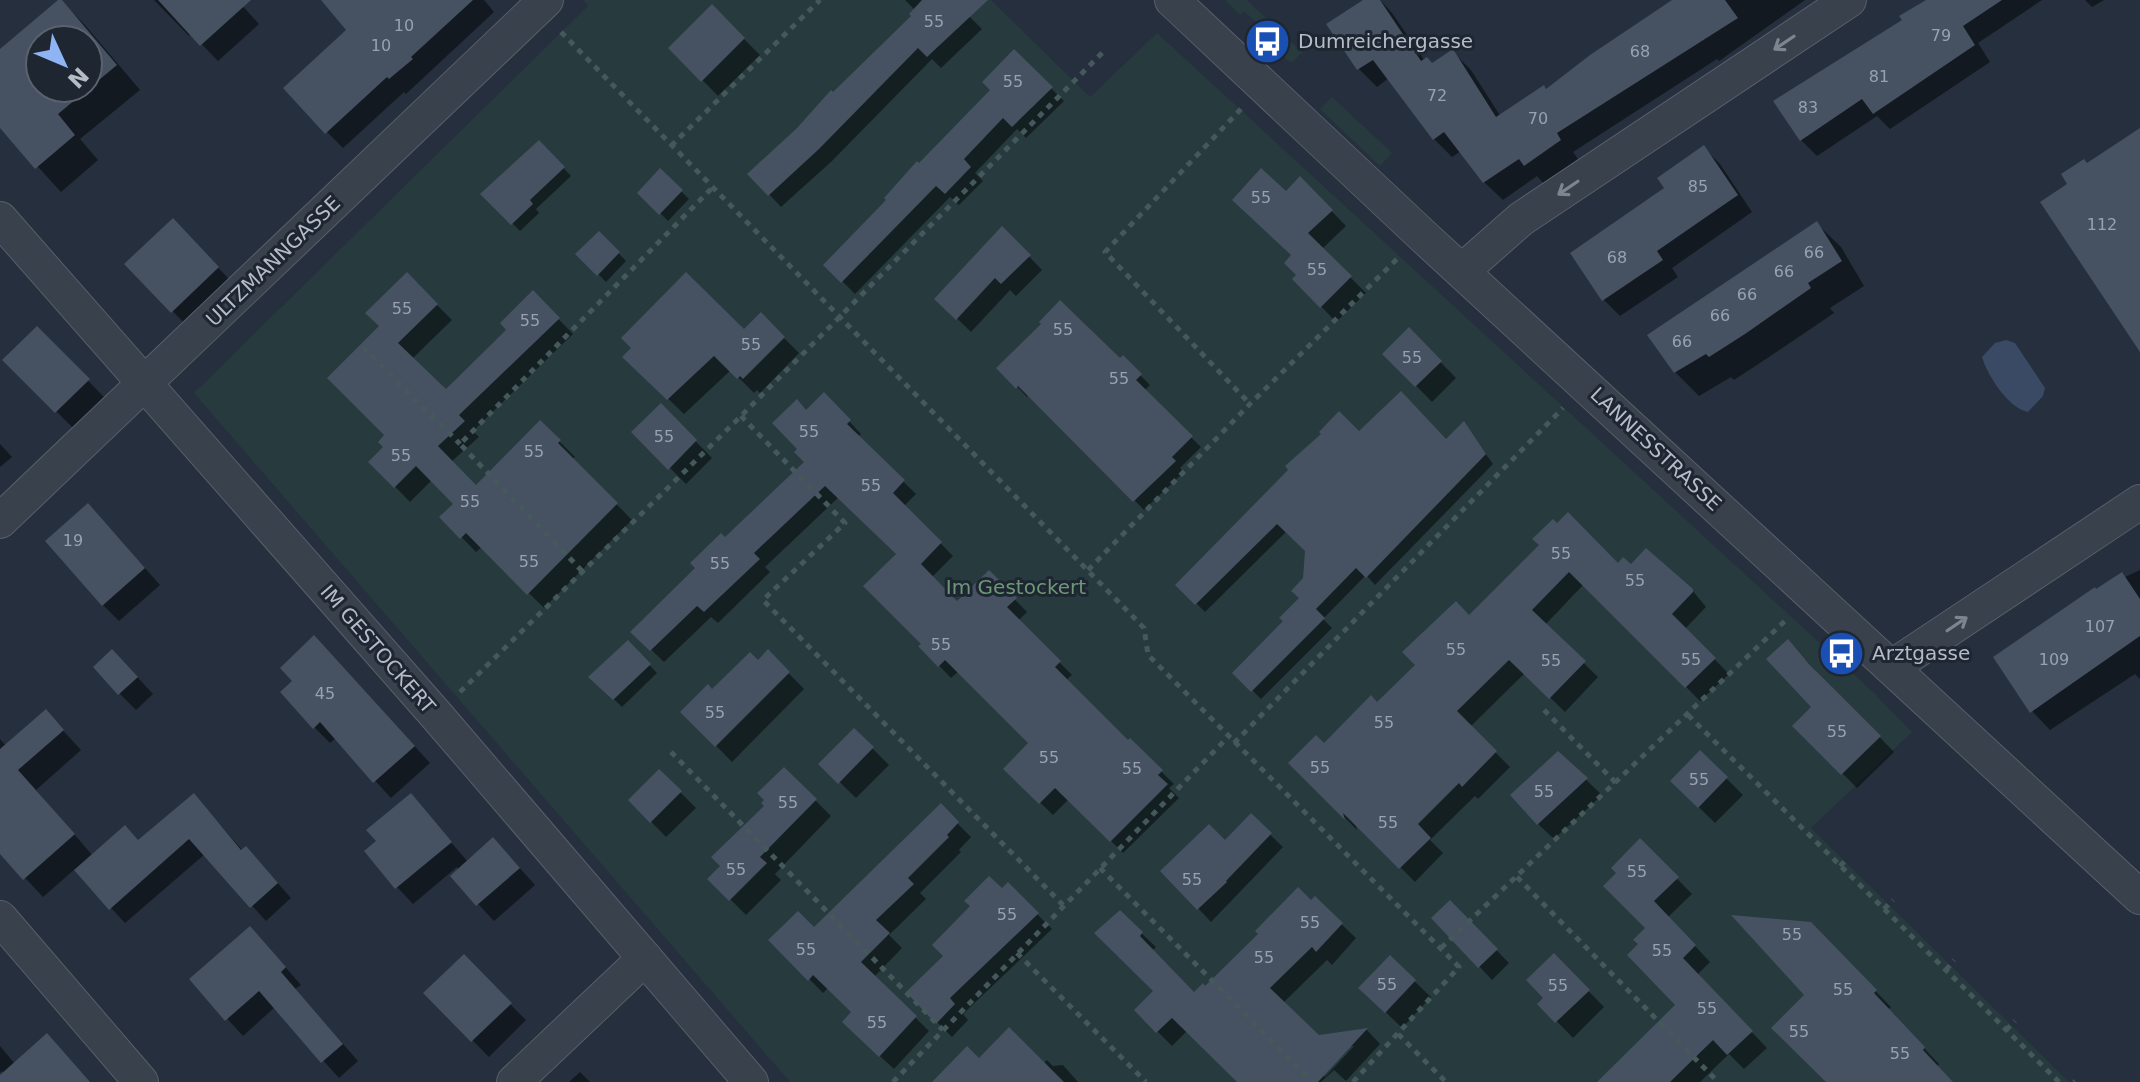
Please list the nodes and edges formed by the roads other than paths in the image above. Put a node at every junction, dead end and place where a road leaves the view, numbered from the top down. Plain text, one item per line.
1 (1172, 0) edge
2 (1849, 0) edge
3 (542, 4) edge
4 (0, 219) edge
5 (1462, 271) junction
6 (144, 384) junction
7 (2140, 502) edge
8 (0, 521) edge
9 (1892, 667) junction
10 (2140, 897) edge
11 (0, 918) edge
12 (645, 958) junction
13 (141, 1082) edge
14 (514, 1082) edge
15 (751, 1082) edge

1 - 5 street, LANNESSTRASSE
2 -> 5 street
3 - 6 street, ULTZMANNGASSE
4 - 6 street, IM GESTOCKERT
5 - 9 street, LANNESSTRASSE
6 - 8 street, ULTZMANNGASSE
6 - 12 street, IM GESTOCKERT
9 -> 7 street
9 - 10 street, LANNESSTRASSE
11 - 13 street
12 - 14 street
12 - 15 street, IM GESTOCKERT

